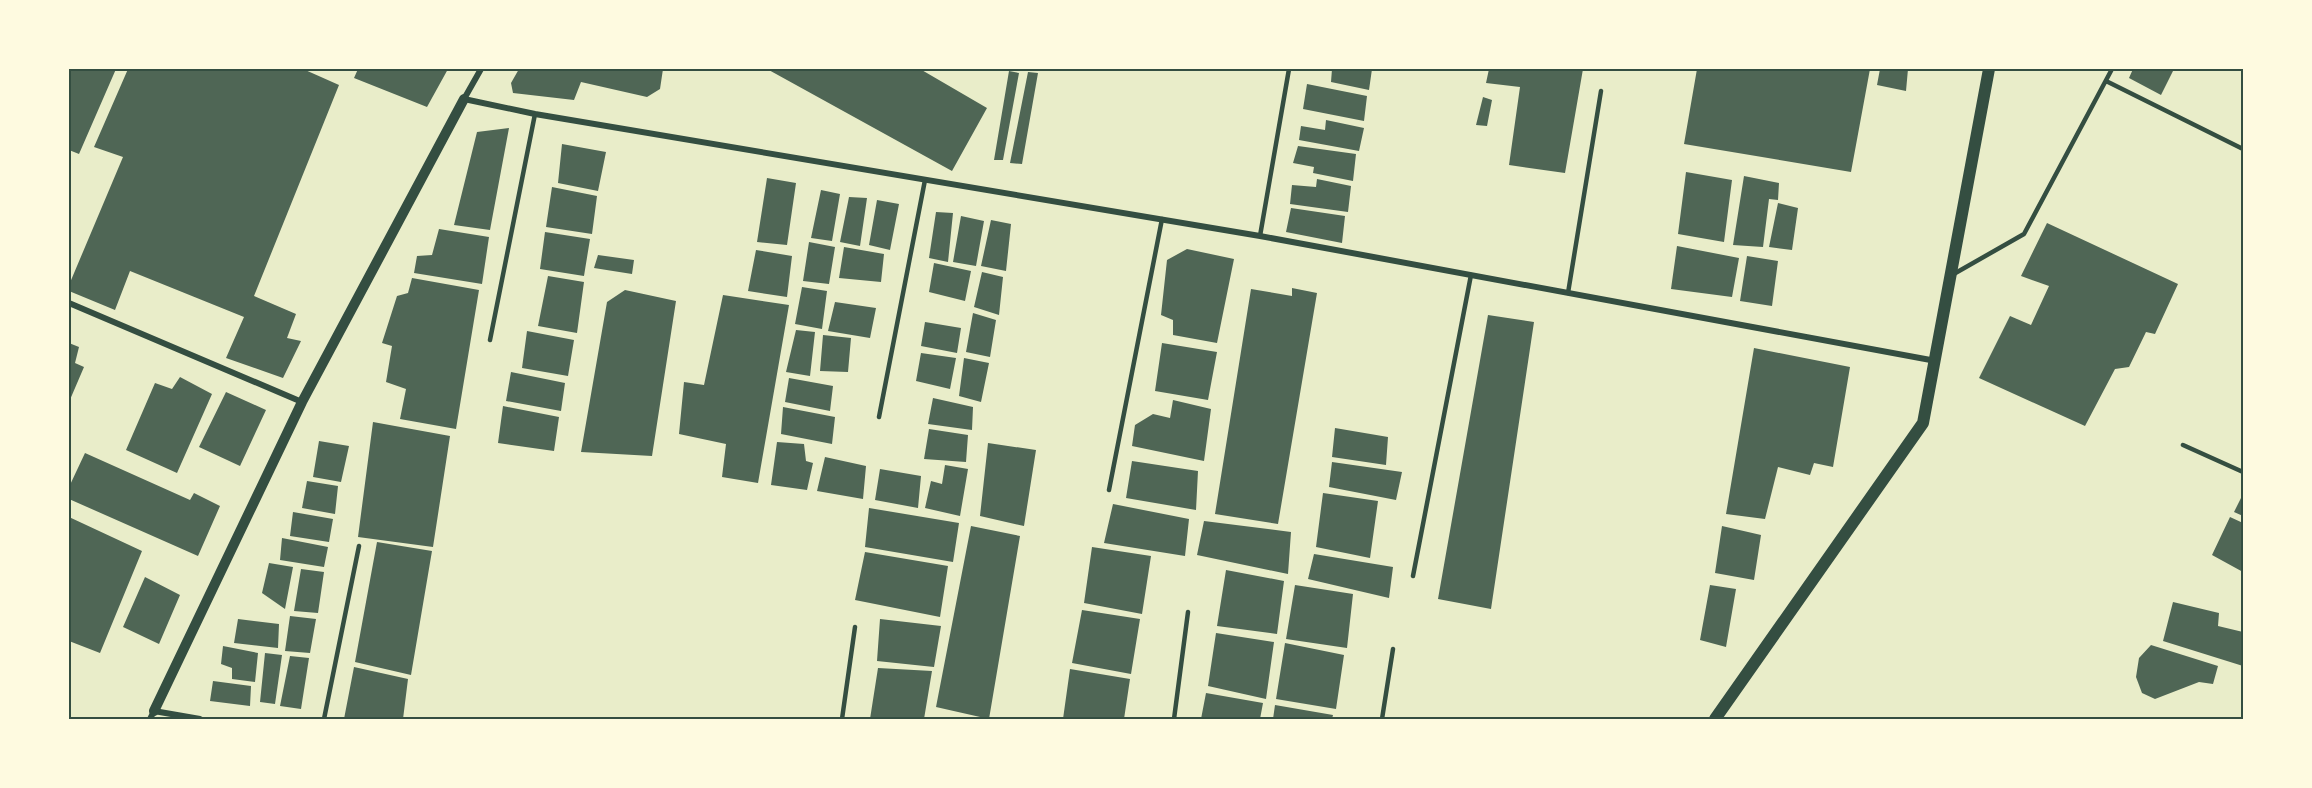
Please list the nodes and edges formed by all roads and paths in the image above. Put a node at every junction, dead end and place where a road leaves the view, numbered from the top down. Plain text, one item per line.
1 (481, 69) edge
2 (1289, 69) edge
3 (1989, 69) edge
4 (2112, 69) edge
5 (2106, 81) junction
6 (1601, 91) dead end
7 (464, 99) junction
8 (535, 114) junction
9 (2243, 149) edge
10 (925, 180) junction
11 (1162, 219) junction
12 (1260, 236) junction
13 (1471, 275) junction
14 (1952, 276) junction
15 (1568, 293) junction
16 (69, 303) edge
17 (490, 340) dead end
18 (1936, 361) junction
19 (302, 402) junction
20 (879, 417) dead end
21 (2183, 445) dead end
22 (2243, 472) edge
23 (1109, 490) dead end
24 (359, 546) dead end
25 (1413, 576) dead end
26 (1188, 612) dead end
27 (855, 627) dead end
28 (1393, 649) dead end
29 (152, 715) edge
30 (200, 719) edge
31 (324, 719) edge
32 (842, 719) edge
33 (1174, 719) edge
34 (1382, 719) edge
35 (1715, 719) edge

1 - 7 street
2 - 12 lane
3 - 14 main road
4 - 5 lane
5 - 9 lane
5 - 14 lane
6 - 15 lane
7 - 8 street
7 - 19 street
8 - 10 street
8 - 17 lane
10 - 11 street
10 - 20 lane
11 - 12 street
11 - 23 lane
12 - 13 street
13 - 15 street
13 - 25 lane
14 - 18 main road
15 - 18 street
16 - 19 street
18 - 35 main road
19 - 29 street
21 - 22 lane
24 - 31 lane
26 - 33 lane
27 - 32 lane
28 - 34 lane
29 - 30 street

